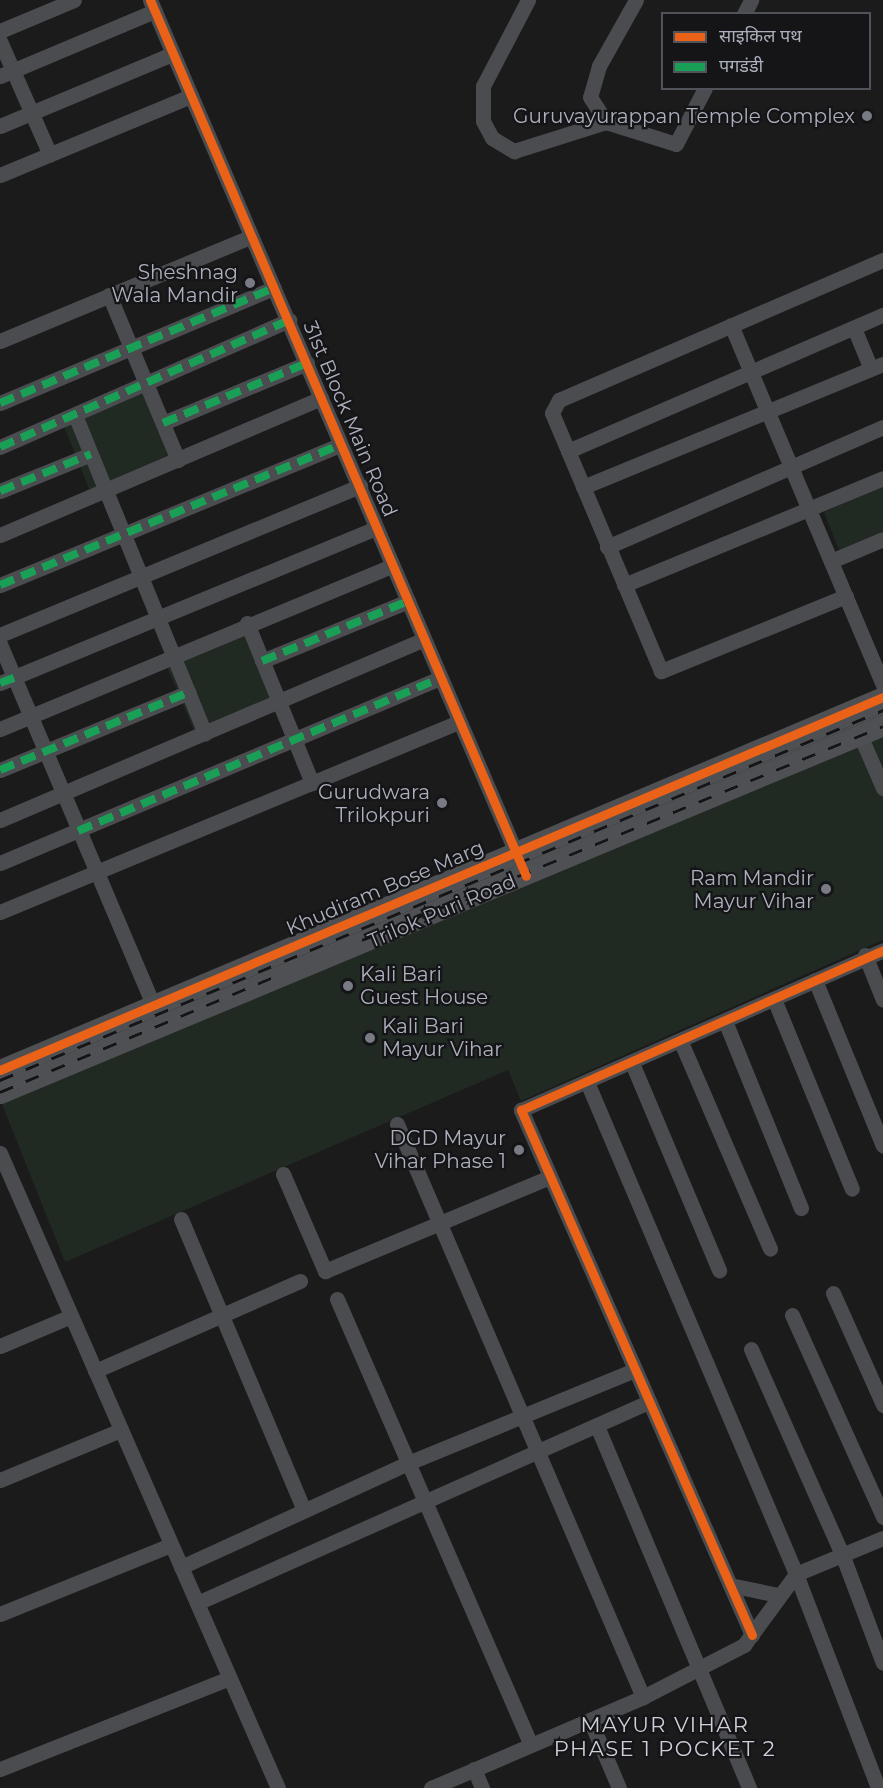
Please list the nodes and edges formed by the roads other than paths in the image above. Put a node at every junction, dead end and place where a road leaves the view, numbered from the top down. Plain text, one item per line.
1 (74, 0) edge
2 (528, 0) edge
3 (636, 0) edge
4 (153, 6) edge
5 (0, 31) edge
6 (0, 41) edge
7 (172, 54) junction
8 (7, 74) edge
9 (704, 90) edge
10 (191, 96) junction
11 (31, 113) junction
12 (606, 122) junction
13 (0, 126) edge
14 (50, 155) junction
15 (0, 175) edge
16 (250, 237) junction
17 (883, 260) edge
18 (274, 288) junction
19 (109, 295) junction
20 (883, 315) edge
21 (289, 320) junction
22 (731, 326) junction
23 (854, 328) junction
24 (0, 341) edge
25 (132, 348) junction
26 (307, 363) junction
27 (877, 366) edge
28 (751, 372) junction
29 (147, 385) junction
30 (321, 398) junction
31 (0, 403) edge
32 (768, 411) junction
33 (75, 415) junction
34 (163, 423) junction
35 (883, 427) edge
36 (340, 445) junction
37 (0, 447) edge
38 (568, 451) junction
39 (91, 454) junction
40 (177, 460) junction
41 (792, 468) junction
42 (883, 478) edge
43 (360, 486) junction
44 (583, 487) junction
45 (106, 490) junction
46 (0, 492) edge
47 (810, 508) junction
48 (376, 528) junction
49 (124, 534) junction
50 (0, 535) edge
51 (883, 539) edge
52 (607, 547) junction
53 (831, 561) junction
54 (392, 566) junction
55 (141, 575) junction
56 (0, 585) edge
57 (624, 585) junction
58 (846, 596) junction
59 (408, 601) junction
60 (159, 620) junction
61 (247, 624) junction
62 (0, 635) edge
63 (423, 640) junction
64 (0, 644) edge
65 (174, 655) junction
66 (877, 655) edge
67 (262, 661) junction
68 (440, 678) junction
69 (7, 680) edge
70 (883, 684) edge
71 (189, 692) junction
72 (883, 697) edge
73 (278, 702) junction
74 (30, 716) junction
75 (458, 722) junction
76 (883, 725) edge
77 (0, 729) edge
78 (205, 734) junction
79 (860, 735) junction
80 (294, 739) junction
81 (45, 751) junction
82 (0, 770) edge
83 (312, 783) junction
84 (883, 788) edge
85 (63, 794) junction
86 (0, 820) edge
87 (78, 831) junction
88 (515, 854) junction
89 (0, 863) edge
90 (97, 873) junction
91 (526, 876) junction
92 (0, 912) edge
93 (883, 950) edge
94 (866, 955) junction
95 (815, 980) junction
96 (774, 999) junction
97 (883, 1000) edge
98 (153, 1004) junction
99 (725, 1021) junction
100 (681, 1042) junction
101 (632, 1063) junction
102 (0, 1070) edge
103 (587, 1082) junction
104 (0, 1093) edge
105 (397, 1124) dead end
106 (883, 1146) edge
107 (0, 1153) edge
108 (283, 1174) dead end
109 (550, 1176) junction
110 (852, 1189) dead end
111 (801, 1208) dead end
112 (181, 1219) dead end
113 (439, 1223) junction
114 (770, 1249) dead end
115 (719, 1270) dead end
116 (300, 1281) dead end
117 (833, 1293) dead end
118 (337, 1299) dead end
119 (223, 1313) junction
120 (792, 1315) dead end
121 (71, 1316) junction
122 (0, 1346) edge
123 (751, 1349) dead end
124 (634, 1370) junction
125 (95, 1371) junction
126 (649, 1402) junction
127 (883, 1405) edge
128 (524, 1416) junction
129 (597, 1426) junction
130 (121, 1430) junction
131 (538, 1454) junction
132 (408, 1463) junction
133 (0, 1480) edge
134 (425, 1506) junction
135 (304, 1510) junction
136 (883, 1517) edge
137 (883, 1538) edge
138 (171, 1545) junction
139 (842, 1554) junction
140 (181, 1566) junction
141 (796, 1574) junction
142 (730, 1585) junction
143 (778, 1595) junction
144 (197, 1604) junction
145 (0, 1614) edge
146 (752, 1635) junction
147 (883, 1663) edge
148 (697, 1670) junction
149 (230, 1678) junction
150 (643, 1697) junction
151 (590, 1720) junction
152 (531, 1745) junction
153 (0, 1769) edge
154 (474, 1769) junction
155 (277, 1788) edge
156 (431, 1788) edge
157 (482, 1788) edge
158 (619, 1788) edge
159 (749, 1788) edge
160 (878, 1788) edge

1 - 5 street
2 - 12 street
3 - 12 street
4 - 7 street, 31st Block Main Road
4 - 8 street
6 - 8 street
7 - 10 street, 31st Block Main Road
7 - 11 street
8 - 11 street
9 - 12 street
10 - 14 street
10 - 16 street, 31st Block Main Road
11 - 13 street
11 - 14 street
14 - 15 street
16 - 18 street, 31st Block Main Road
16 - 19 street
17 - 22 street
18 - 21 street, 31st Block Main Road
18 - 25 street
19 - 24 street
19 - 25 street
20 - 23 street
21 - 26 street, 31st Block Main Road
21 - 29 street
22 - 28 street
22 - 38 street
23 - 27 street
23 - 28 street
25 - 29 street
25 - 31 street
26 - 30 street, 31st Block Main Road
26 - 34 street
27 - 32 street
28 - 32 street
28 - 38 street
29 - 33 street
29 - 34 street
30 - 36 street, 31st Block Main Road
30 - 40 street
32 - 41 street
32 - 44 street
33 - 37 street
33 - 39 street
34 - 40 street
35 - 41 street
36 - 43 street, 31st Block Main Road
36 - 49 street
38 - 44 street
39 - 45 street
39 - 46 street
40 - 45 street
41 - 47 street
41 - 52 street
42 - 47 street
43 - 48 street, 31st Block Main Road
43 - 55 street
44 - 52 street
45 - 49 street
45 - 50 street
47 - 53 street
47 - 57 street
48 - 54 street, 31st Block Main Road
48 - 60 street
49 - 55 street
49 - 56 street
51 - 53 street
52 - 57 street
53 - 58 street
54 - 59 street, 31st Block Main Road
54 - 61 street
55 - 60 street
55 - 62 street
57 - 58 street
58 - 66 street
59 - 63 street, 31st Block Main Road
59 - 67 street
60 - 65 street
60 - 69 street
61 - 65 street
61 - 67 street
63 - 68 street, 31st Block Main Road
63 - 73 street
64 - 69 street
65 - 71 street
65 - 74 street
66 - 70 street
67 - 73 street
68 - 75 street, 31st Block Main Road
68 - 80 street
69 - 74 street
71 - 78 street
71 - 81 street
72 - 88 street, Khudiram Bose Marg
73 - 78 street
73 - 80 street
74 - 77 street
74 - 81 street
75 - 83 street
75 - 88 street, 31st Block Main Road
76 - 79 street, Trilok Puri Road
78 - 85 street
79 - 84 street
79 - 91 street, Trilok Puri Road
80 - 83 street
80 - 87 street
81 - 82 street
81 - 85 street
83 - 90 street
85 - 86 street
85 - 87 street
87 - 89 street
87 - 90 street
88 - 91 street, 31st Block Main Road
88 - 98 street, Khudiram Bose Marg
90 - 92 street
90 - 98 street
91 - 104 street, Trilok Puri Road
93 - 94 street
94 - 95 street
94 - 97 street
95 - 96 street
95 - 106 street
96 - 99 street
96 - 110 street
98 - 102 street, Khudiram Bose Marg
99 - 100 street
99 - 111 street
100 - 101 street
100 - 114 street
101 - 103 street
101 - 115 street
103 - 109 street
103 - 141 street
105 - 113 street
107 - 121 street
108 - 113 street
109 - 113 street
109 - 124 street
112 - 119 street
113 - 128 street
116 - 119 street
117 - 127 street
118 - 132 street
119 - 125 street
119 - 135 street
120 - 136 street
121 - 122 street
121 - 125 street
123 - 139 street
124 - 126 street
124 - 128 street
125 - 130 street
126 - 129 street
126 - 142 street
128 - 131 street
128 - 132 street
129 - 131 street
129 - 148 street
130 - 133 street
130 - 138 street
131 - 134 street
131 - 150 street
132 - 134 street
132 - 135 street
134 - 144 street
134 - 152 street
135 - 140 street
137 - 139 street
138 - 140 street
138 - 145 street
139 - 141 street
139 - 147 street
140 - 144 street
141 - 143 street
141 - 160 street
142 - 143 street
142 - 146 street
143 - 146 street
144 - 149 street
146 - 148 street
148 - 150 street
148 - 159 street
149 - 153 street
149 - 155 street
150 - 151 street
151 - 152 street
151 - 158 street
152 - 154 street
154 - 156 street
154 - 157 street

